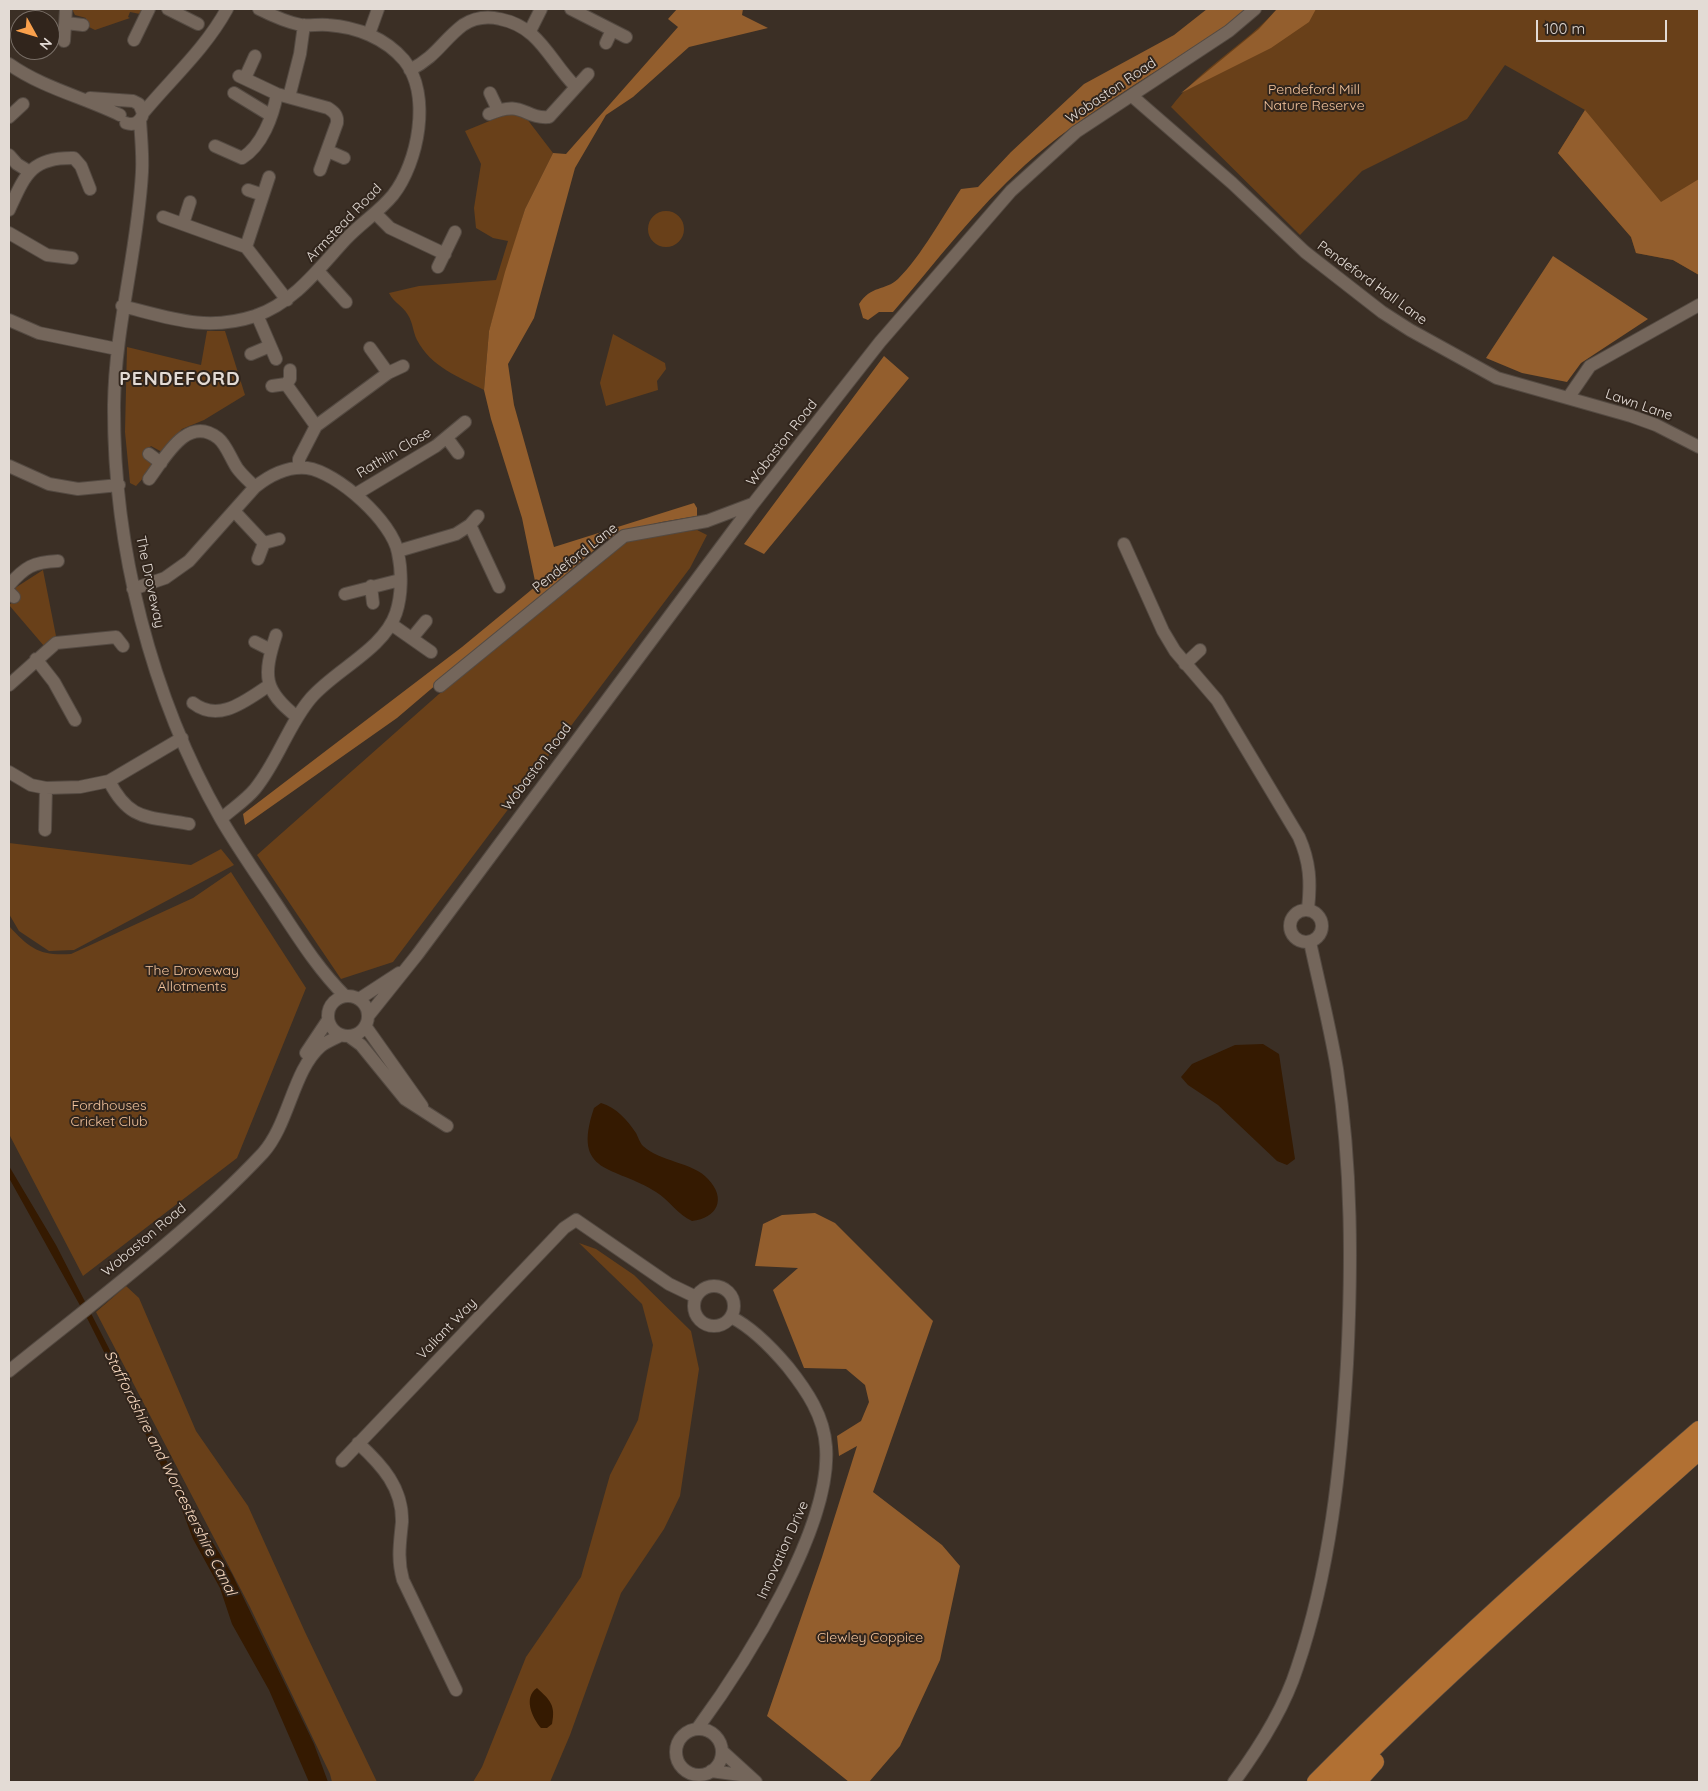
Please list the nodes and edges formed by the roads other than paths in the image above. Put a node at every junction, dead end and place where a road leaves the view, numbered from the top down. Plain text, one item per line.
1 (66, 9) edge
2 (149, 9) edge
3 (168, 9) edge
4 (227, 9) edge
5 (259, 9) edge
6 (378, 9) edge
7 (541, 9) edge
8 (571, 9) edge
9 (1255, 9) edge
10 (66, 23) junction
11 (198, 24) dead end
12 (83, 25) dead end
13 (304, 25) junction
14 (612, 30) junction
15 (530, 31) junction
16 (369, 34) junction
17 (626, 36) dead end
18 (134, 40) dead end
19 (64, 41) dead end
20 (606, 43) dead end
21 (255, 56) dead end
22 (9, 64) edge
23 (410, 70) junction
24 (588, 74) dead end
25 (575, 86) junction
26 (234, 92) dead end
27 (490, 93) dead end
28 (284, 95) junction
29 (1132, 96) junction
30 (82, 97) junction
31 (23, 104) dead end
32 (136, 109) junction
33 (270, 116) junction
34 (9, 117) edge
35 (123, 119) junction
36 (215, 146) dead end
37 (328, 151) junction
38 (142, 153) junction
39 (9, 155) edge
40 (344, 158) dead end
41 (320, 170) dead end
42 (30, 172) junction
43 (269, 177) dead end
44 (90, 189) dead end
45 (248, 190) dead end
46 (263, 195) junction
47 (190, 202) dead end
48 (9, 210) edge
49 (376, 214) junction
50 (163, 217) dead end
51 (182, 224) junction
52 (456, 232) dead end
53 (9, 233) edge
54 (246, 247) junction
55 (445, 254) junction
56 (72, 258) dead end
57 (438, 267) dead end
58 (318, 271) junction
59 (287, 300) junction
60 (346, 302) dead end
61 (1699, 305) edge
62 (122, 306) junction
63 (256, 315) junction
64 (9, 320) edge
65 (270, 346) junction
66 (370, 348) dead end
67 (118, 349) junction
68 (251, 354) dead end
69 (276, 359) dead end
70 (403, 366) dead end
71 (290, 370) dead end
72 (388, 373) junction
73 (286, 384) junction
74 (272, 386) dead end
75 (1568, 398) junction
76 (465, 422) dead end
77 (316, 426) junction
78 (447, 438) junction
79 (1699, 446) edge
80 (458, 453) dead end
81 (149, 454) dead end
82 (161, 462) junction
83 (9, 466) edge
84 (299, 468) junction
85 (149, 479) dead end
86 (119, 485) junction
87 (255, 487) junction
88 (356, 494) junction
89 (753, 504) junction
90 (235, 512) junction
91 (279, 539) dead end
92 (264, 543) junction
93 (1124, 544) dead end
94 (398, 551) junction
95 (258, 559) dead end
96 (58, 561) dead end
97 (400, 580) junction
98 (9, 585) edge
99 (371, 586) junction
100 (499, 587) dead end
101 (134, 589) junction
102 (345, 594) dead end
103 (373, 602) dead end
104 (426, 621) dead end
105 (391, 624) junction
106 (276, 635) dead end
107 (412, 638) junction
108 (254, 642) dead end
109 (123, 646) dead end
110 (271, 650) junction
111 (1200, 650) dead end
112 (431, 652) dead end
113 (36, 659) junction
114 (1185, 664) junction
115 (9, 685) edge
116 (268, 686) junction
117 (440, 686) dead end
118 (196, 711) dead end
119 (298, 717) junction
120 (74, 720) dead end
121 (182, 738) junction
122 (9, 772) edge
123 (109, 781) junction
124 (46, 788) junction
125 (221, 819) junction
126 (189, 824) dead end
127 (45, 830) dead end
128 (1308, 910) junction
129 (1310, 942) junction
130 (406, 969) junction
131 (323, 974) junction
132 (345, 996) junction
133 (359, 999) junction
134 (333, 1003) junction
135 (328, 1020) junction
136 (367, 1021) junction
137 (345, 1036) junction
138 (426, 1112) junction
139 (284, 1118) junction
140 (448, 1126) dead end
141 (696, 1297) junction
142 (731, 1317) junction
143 (9, 1371) edge
144 (1699, 1430) edge
145 (358, 1443) junction
146 (1699, 1451) edge
147 (342, 1461) dead end
148 (1635, 1508) junction
149 (456, 1690) dead end
150 (721, 1697) junction
151 (697, 1729) junction
152 (712, 1733) junction
153 (722, 1751) junction
154 (711, 1771) junction
155 (752, 1779) edge
156 (1234, 1782) edge
157 (1316, 1782) edge
158 (1339, 1782) edge
159 (1357, 1782) edge

1 - 10 street
2 - 18 street
3 - 11 street
4 - 32 street
5 - 13 street, Armstead Road
6 - 16 street
7 - 15 street
8 - 14 street
9 - 29 street, Wobaston Road
10 - 12 street
10 - 19 street
13 - 16 street, Armstead Road
13 - 28 street
14 - 17 street
14 - 20 street
15 - 23 street
15 - 25 street
16 - 23 street, Armstead Road
21 - 28 street
22 - 30 street
23 - 49 street, Armstead Road
24 - 25 street
25 - 27 street
26 - 33 street
28 - 33 street
28 - 37 street
29 - 75 street, Pendeford Hall Lane
29 - 89 street, Wobaston Road
30 - 32 street
30 - 35 street
31 - 34 street
32 - 35 street
32 - 35 street
32 - 38 street, The Droveway
33 - 36 street
35 - 38 street, The Droveway
37 - 40 street
37 - 41 street
38 - 62 street, The Droveway
39 - 42 street
42 - 44 street
42 - 48 street
43 - 46 street
45 - 46 street
46 - 54 street
47 - 51 street
49 - 55 street
49 - 58 street, Armstead Road
50 - 51 street
51 - 54 street
52 - 55 street
53 - 56 street
54 - 59 street
55 - 57 street
58 - 59 street, Armstead Road
58 - 60 street
59 - 63 street, Armstead Road
61 - 75 street
62 - 63 street, Armstead Road
62 - 67 street, The Droveway
63 - 65 street
64 - 67 street
65 - 68 street
65 - 69 street
66 - 72 street
67 - 86 street, The Droveway
70 - 72 street
71 - 73 street
72 - 77 street
73 - 74 street
73 - 77 street
75 - 79 street, Lawn Lane
76 - 78 street, Rathlin Close
77 - 84 street
78 - 80 street, Rathlin Close
78 - 88 street, Rathlin Close
81 - 82 street
82 - 85 street
82 - 87 street
83 - 86 street
84 - 87 street
84 - 88 street
86 - 101 street, The Droveway
87 - 90 street
88 - 94 street
89 - 117 street, Pendeford Lane
89 - 130 street, Wobaston Road
90 - 92 street
90 - 101 street
91 - 92 street
92 - 95 street
93 - 114 street
94 - 97 street
94 - 100 street
96 - 98 street
97 - 99 street
97 - 105 street
99 - 102 street
99 - 103 street
101 - 121 street, The Droveway
104 - 107 street
105 - 107 street
105 - 119 street
106 - 110 street
107 - 112 street
108 - 110 street
109 - 113 street
110 - 116 street
111 - 114 street
113 - 115 street
113 - 120 street
114 - 128 street
116 - 118 street
116 - 119 street
119 - 125 street
121 - 123 street
121 - 125 street, The Droveway
122 - 124 street
123 - 124 street
123 - 126 street
124 - 127 street
125 - 131 street, The Droveway
128 - 129 street
128 - 129 street
129 - 156 street
130 - 133 street, Wobaston Road
130 - 136 street, Wobaston Road
131 - 132 street, The Droveway
131 - 134 street, The Droveway
132 - 133 street
132 - 134 street
133 - 136 street
134 - 135 street
135 - 137 street
135 - 139 street, Wobaston Road
136 - 137 street
136 - 138 street
137 - 138 street
137 - 139 street, Wobaston Road
138 - 140 street
139 - 143 street, Wobaston Road
141 - 142 street
141 - 142 street
141 - 145 street, Valiant Way
142 - 150 street, Innovation Drive
144 - 157 highway
145 - 147 street, Valiant Way
145 - 149 street
146 - 148 highway
148 - 158 highway
148 - 159 highway
150 - 151 street, Innovation Drive
150 - 152 street, Innovation Drive
151 - 152 street
151 - 154 street
152 - 153 street
153 - 154 street
153 - 155 street
154 - 155 street

